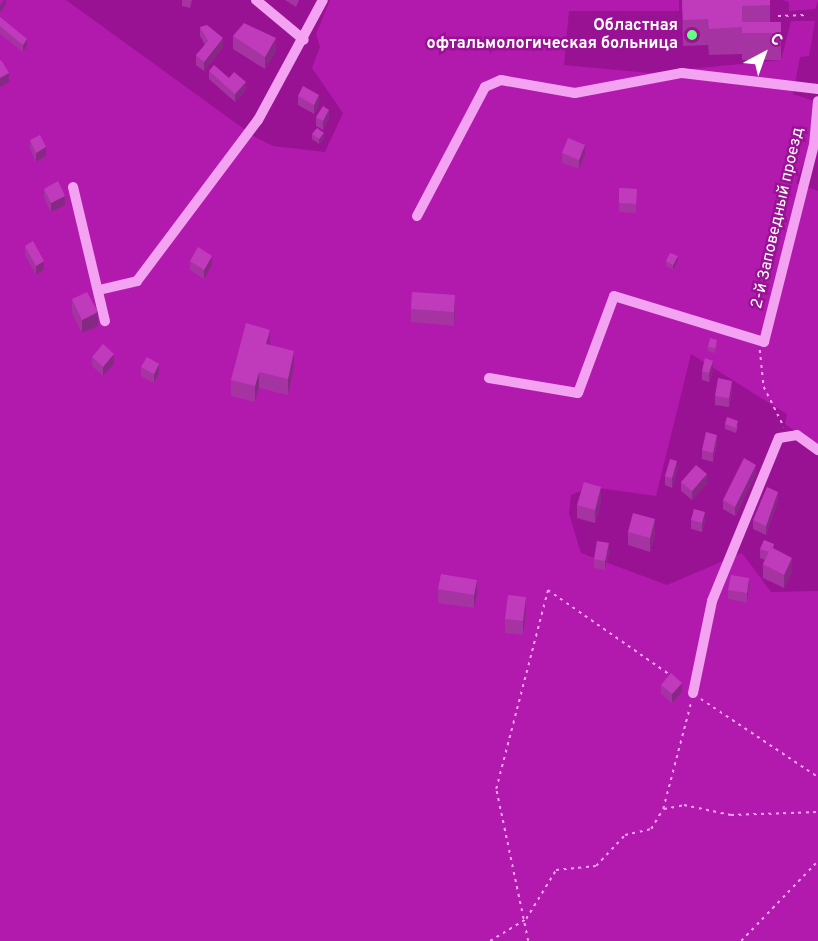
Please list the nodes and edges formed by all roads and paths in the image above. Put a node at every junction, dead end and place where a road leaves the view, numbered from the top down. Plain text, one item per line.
1 (256, 0) edge
2 (323, 0) edge
3 (807, 15) dead end
4 (778, 16) dead end
5 (304, 40) junction
6 (818, 89) edge
7 (818, 101) edge
8 (73, 187) dead end
9 (417, 216) dead end
10 (99, 290) junction
11 (105, 321) dead end
12 (764, 342) junction
13 (489, 378) dead end
14 (786, 433) junction
15 (818, 450) edge
16 (676, 680) edge
17 (693, 693) junction
18 (818, 777) edge
19 (663, 809) junction
20 (818, 812) edge
21 (818, 861) edge
22 (526, 919) junction
23 (490, 941) edge
24 (528, 941) edge
25 (741, 941) edge

1 - 5 street
2 - 5 street
3 - 4 path
5 - 10 street
6 - 9 street
7 - 12 street, 2-й Заповедный проезд
8 - 10 street
10 - 11 street
12 - 13 street
12 - 14 path
14 - 15 street
14 - 17 street
16 - 22 path
17 - 18 path
17 - 19 path
19 - 20 path
19 - 22 path
21 - 25 path
22 - 23 path
22 - 24 path

